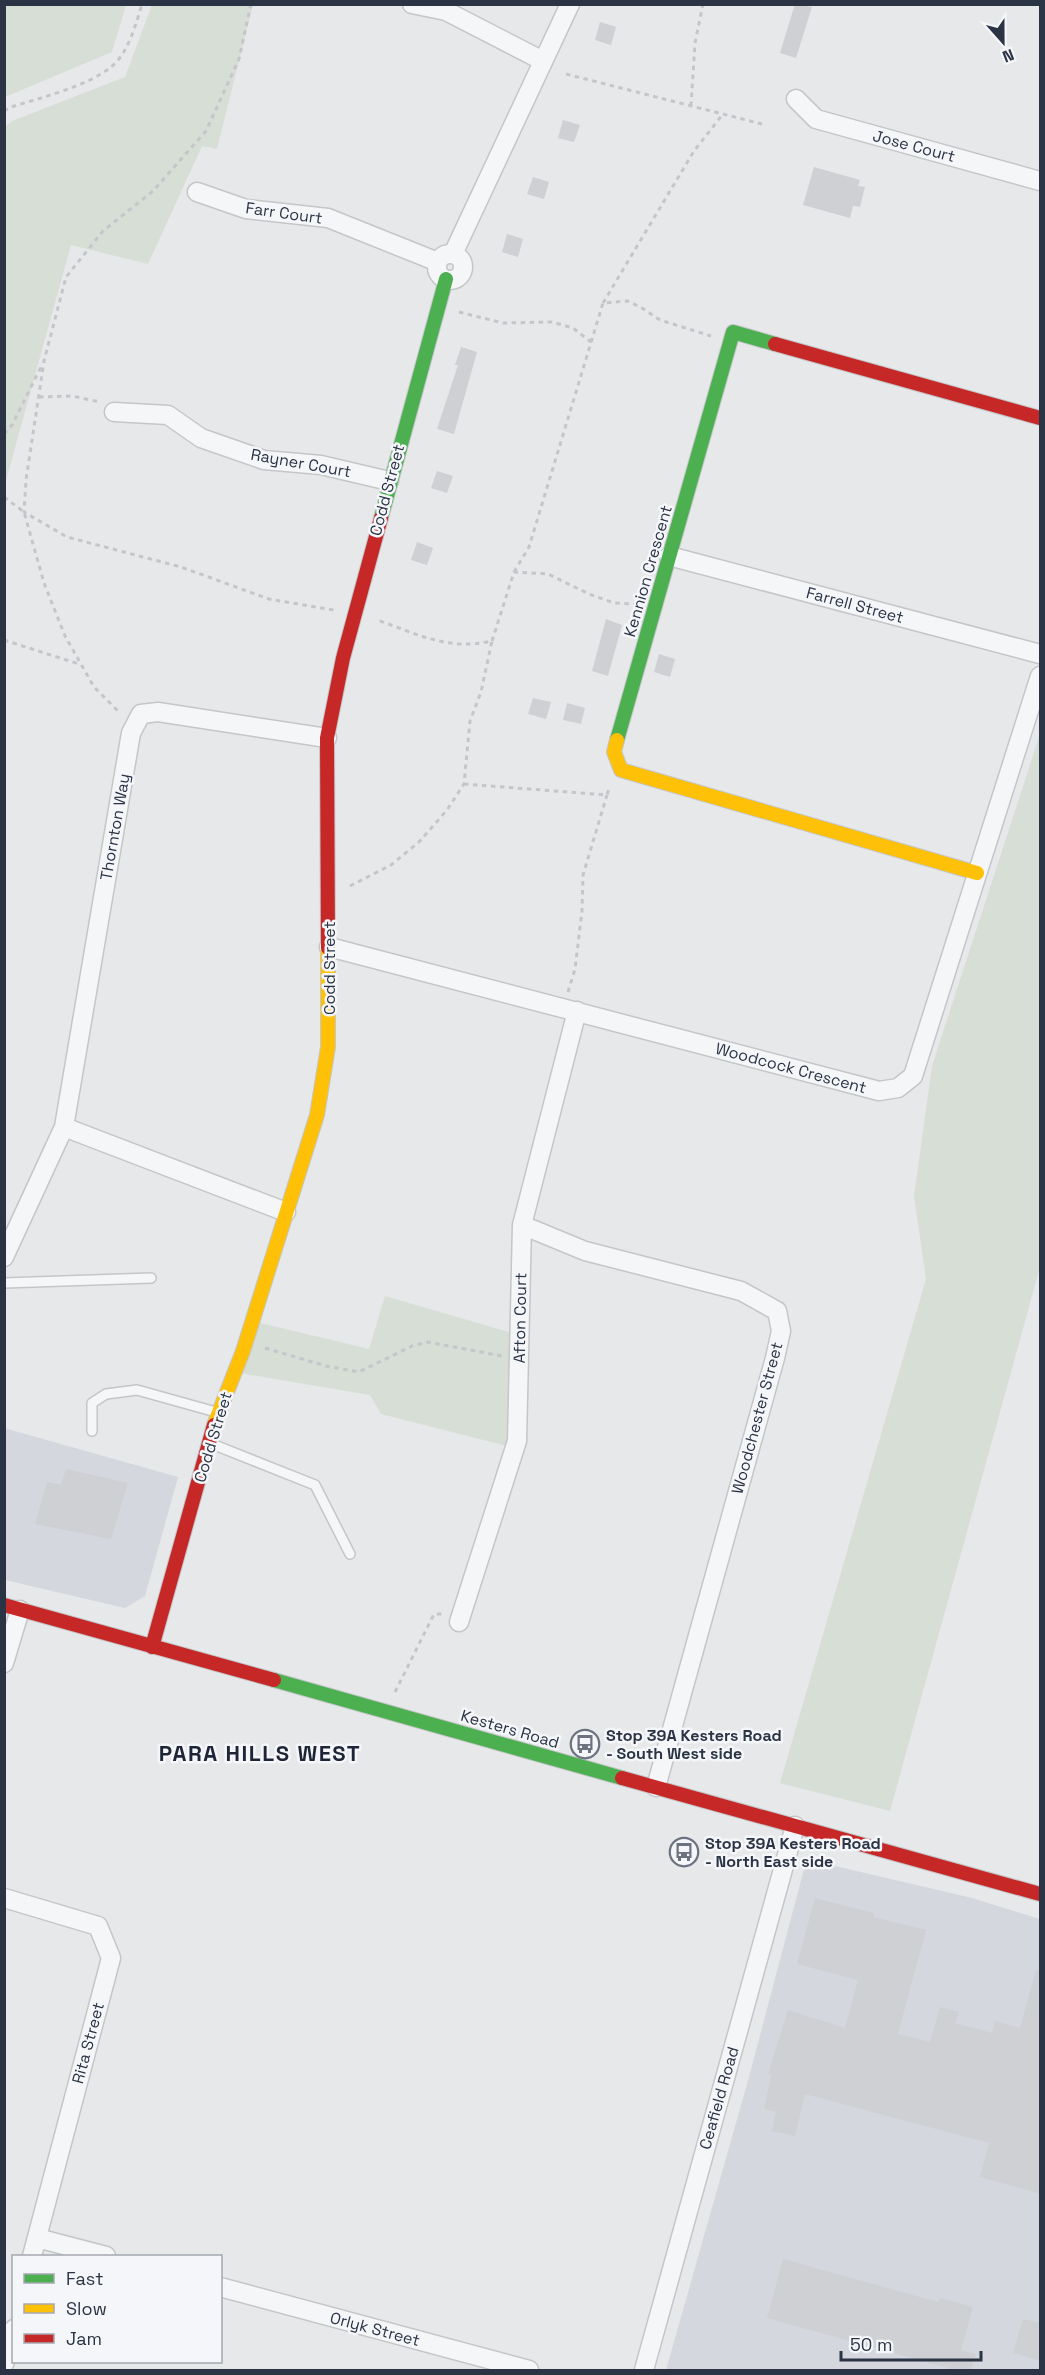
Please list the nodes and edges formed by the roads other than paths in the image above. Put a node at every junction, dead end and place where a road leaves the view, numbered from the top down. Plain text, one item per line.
1 (412, 4) edge
2 (570, 4) edge
3 (543, 61) junction
4 (795, 99) dead end
5 (1041, 181) edge
6 (197, 192) dead end
7 (445, 258) junction
8 (446, 279) joint
9 (107, 407) road end
10 (1041, 418) edge
11 (389, 481) junction
12 (669, 556) junction
13 (1041, 654) edge
14 (1041, 676) edge
15 (327, 738) junction
16 (977, 873) junction
17 (329, 947) junction
18 (577, 1011) junction
19 (64, 1127) junction
20 (286, 1212) junction
21 (522, 1226) junction
22 (4, 1257) edge
23 (151, 1278) dead end
24 (4, 1283) edge
25 (218, 1412) junction
26 (92, 1431) dead end
27 (210, 1443) junction
28 (350, 1554) dead end
29 (12, 1608) edge
30 (461, 1617) road end
31 (153, 1647) junction
32 (4, 1663) edge
33 (656, 1787) junction
34 (795, 1826) junction
35 (1041, 1894) edge
36 (4, 1898) edge
37 (37, 2238) junction
38 (32, 2255) edge
39 (102, 2255) edge
40 (222, 2288) edge
41 (12, 2336) edge
42 (4, 2364) edge
43 (529, 2370) edge
44 (644, 2370) edge

1 - 3 street
2 - 3 street
3 - 7 street
4 - 5 street, Jose Court
6 - 7 street, Farr Court
7 - 8 street
8 - 11 street, Codd Street
9 - 11 street, Rayner Court
10 - 12 street, Kennion Crescent
11 - 15 street, Codd Street
12 - 13 street, Farrell Street
12 - 16 street, Kennion Crescent
14 - 16 street, Woodcock Crescent
15 - 17 street, Codd Street
15 - 19 street, Thornton Way
16 - 18 street, Woodcock Crescent
17 - 18 street, Woodcock Crescent
17 - 20 street, Codd Street
18 - 21 street, Afton Court
19 - 20 street
19 - 22 street, Thornton Way
20 - 25 street, Codd Street
21 - 30 street, Afton Court
21 - 33 street, Woodchester Street
23 - 24 lane
25 - 26 lane
25 - 27 street, Codd Street
27 - 28 lane
27 - 31 street, Codd Street
29 - 31 street, Kesters Road
29 - 32 street
31 - 33 street, Kesters Road
33 - 34 street, Kesters Road
34 - 35 street, Kesters Road
34 - 44 street, Ceafield Road
36 - 37 street, Rita Street
37 - 38 street, Rita Street
37 - 39 street
40 - 43 street, Orlyk Street
41 - 42 street

